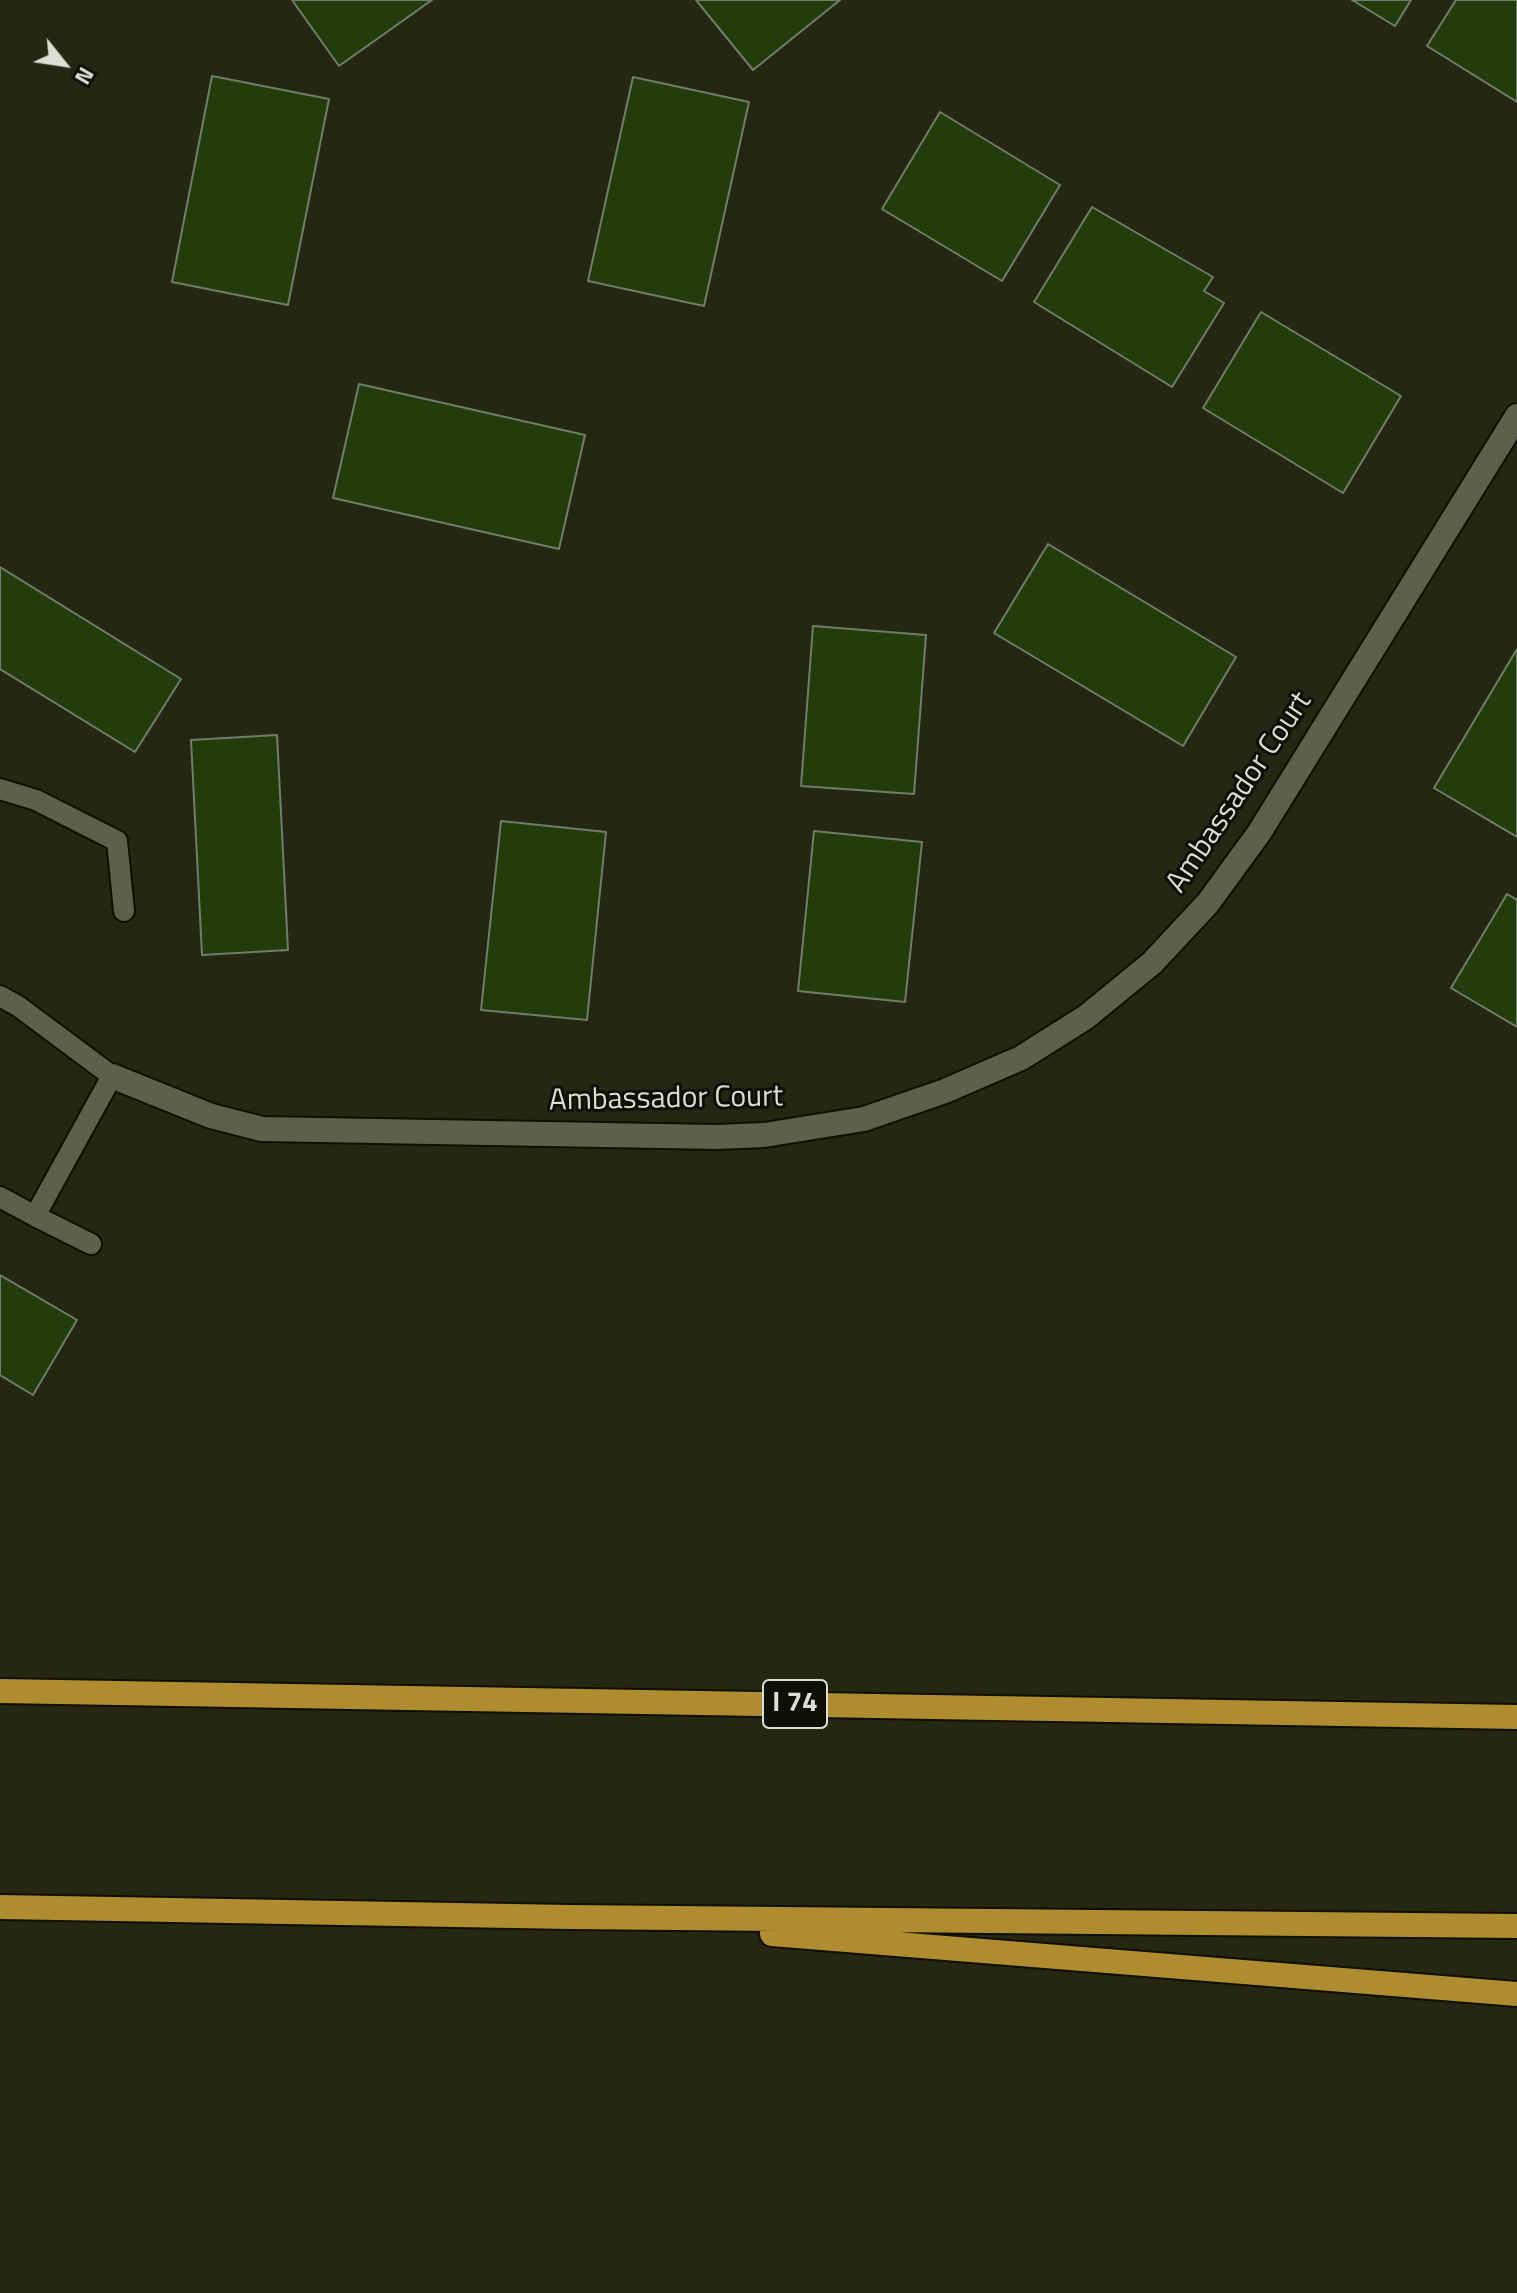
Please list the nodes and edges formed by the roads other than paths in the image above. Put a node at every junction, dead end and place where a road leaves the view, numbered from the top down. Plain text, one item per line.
1 (1517, 416) edge
2 (0, 789) edge
3 (124, 911) dead end
4 (0, 996) edge
5 (112, 1076) junction
6 (0, 1197) edge
7 (35, 1216) junction
8 (91, 1244) dead end
9 (0, 1691) edge
10 (1517, 1717) edge
11 (0, 1907) edge
12 (570, 1917) junction
13 (1517, 1926) edge
14 (1517, 1994) edge

1 - 5 street, Ambassador Court
2 - 3 lane
4 - 5 lane
5 - 7 lane
6 - 7 lane
7 - 8 lane
9 - 10 highway, I 74
11 - 12 highway
12 - 13 highway
12 - 14 highway

